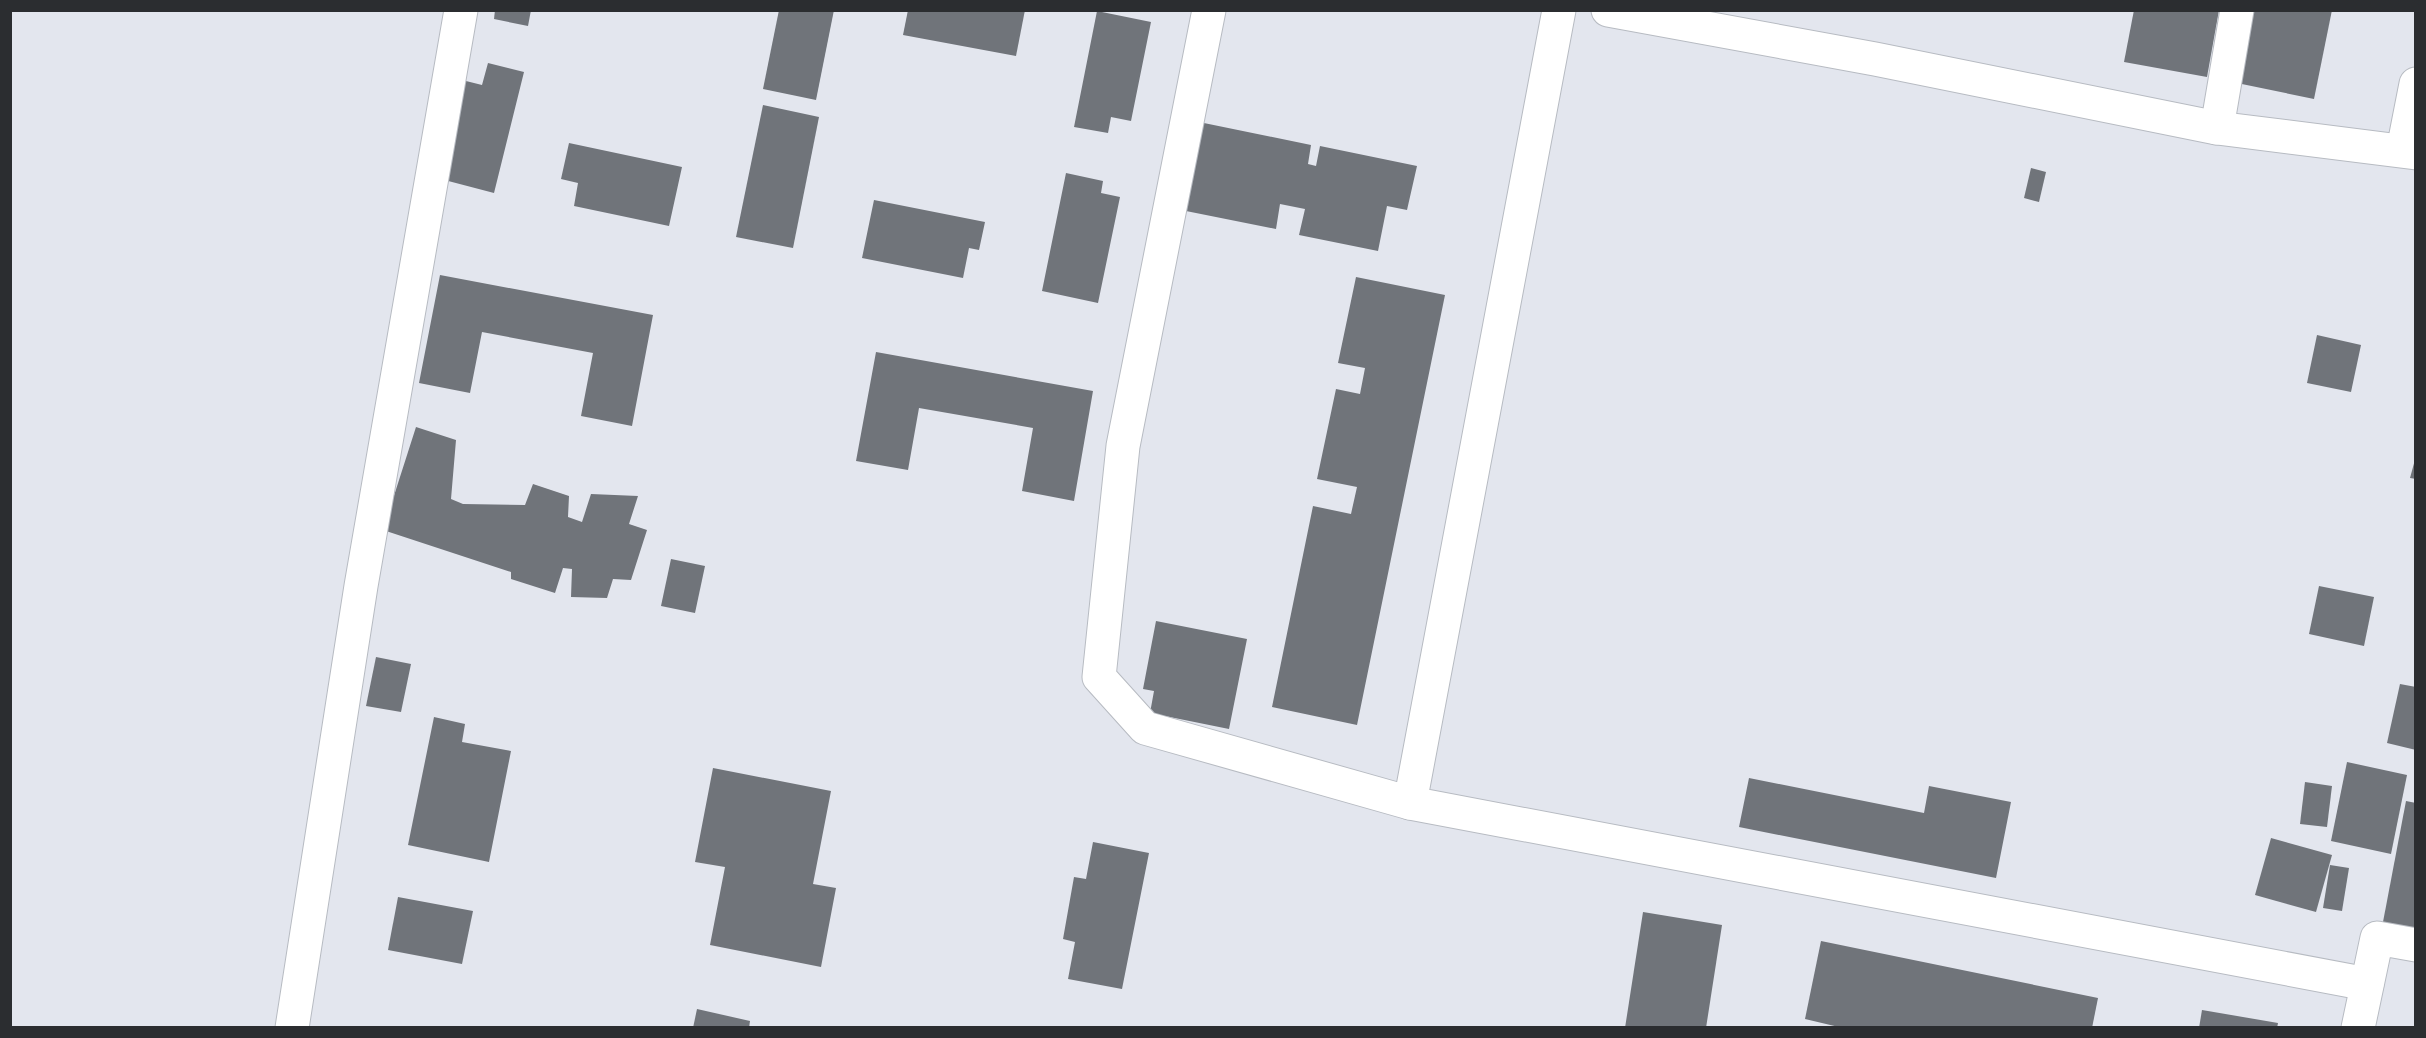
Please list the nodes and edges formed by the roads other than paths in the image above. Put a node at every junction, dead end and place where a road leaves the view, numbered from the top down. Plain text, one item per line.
1 (461, 10) edge
2 (1209, 10) edge
3 (1559, 10) edge
4 (1608, 10) edge
5 (2237, 10) edge
6 (2415, 84) edge
7 (2217, 128) junction
8 (2409, 151) edge
9 (1410, 803) junction
10 (2415, 945) edge
11 (2367, 984) junction
12 (292, 1028) edge
13 (2358, 1028) edge

1 - 12 street
2 - 9 street
3 - 9 street
4 - 7 street
5 - 7 street
6 - 8 street
7 - 8 street
9 - 11 street
10 - 11 street
11 - 13 street

